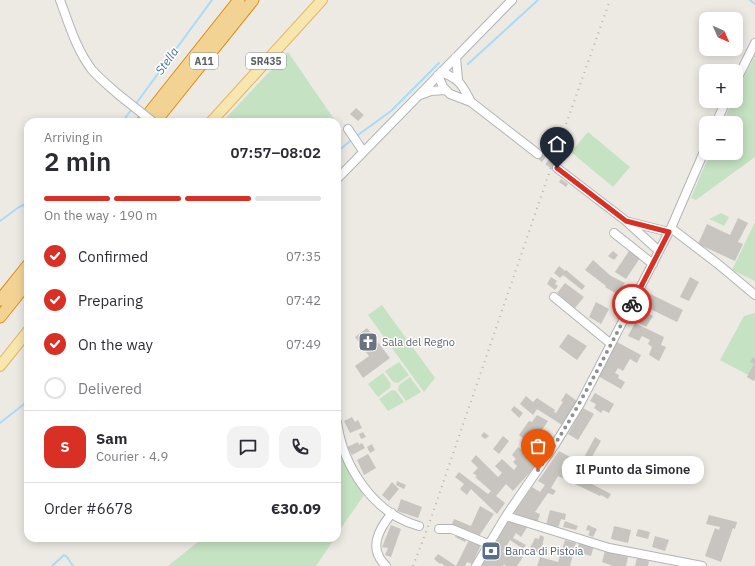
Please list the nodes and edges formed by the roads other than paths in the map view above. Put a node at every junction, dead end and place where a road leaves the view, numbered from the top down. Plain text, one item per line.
1 (60, 0) edge
2 (239, 0) edge
3 (252, 0) edge
4 (322, 0) edge
5 (512, 0) edge
6 (755, 43) edge
7 (456, 57) junction
8 (743, 67) edge
9 (440, 73) junction
10 (458, 80) junction
11 (446, 90) junction
12 (416, 97) junction
13 (471, 102) junction
14 (145, 118) edge
15 (149, 118) edge
16 (157, 118) edge
17 (215, 118) edge
18 (348, 129) dead end
19 (363, 151) junction
20 (538, 154) tunnel mouth
21 (700, 160) edge
22 (557, 168) tunnel mouth
23 (341, 175) edge
24 (626, 221) junction
25 (670, 230) junction
26 (614, 233) dead end
27 (660, 251) junction
28 (653, 264) junction
29 (24, 270) edge
30 (24, 287) edge
31 (755, 295) edge
32 (554, 297) dead end
33 (0, 300) edge
34 (0, 317) edge
35 (24, 337) edge
36 (611, 344) junction
37 (0, 366) edge
38 (341, 440) edge
39 (392, 513) junction
40 (506, 516) junction
41 (419, 526) dead end
42 (439, 529) dead end
43 (488, 544) junction
44 (386, 566) edge
45 (476, 566) edge
46 (702, 566) edge

1 - 15 street, bridge
2 - 14 highway, A11
3 - 16 highway, A11
4 - 17 main road, SR435
5 - 7 street
6 - 8 street
7 - 9 street
7 - 10 street
9 - 10 street
9 - 11 street
9 - 12 street
10 - 13 street
11 - 12 street
11 - 13 street
12 - 19 street
13 - 20 street
18 - 19 street
19 - 23 street
21 - 25 street
22 - 24 street
24 - 25 street
24 - 27 street
25 - 27 street
25 - 31 street
26 - 28 street
27 - 28 street
28 - 36 street
29 - 33 highway
30 - 34 highway
32 - 36 street
35 - 37 main road
36 - 40 street
38 - 39 street
39 - 41 street
39 - 44 street
40 - 43 street
40 - 46 street
42 - 43 street
43 - 45 street

